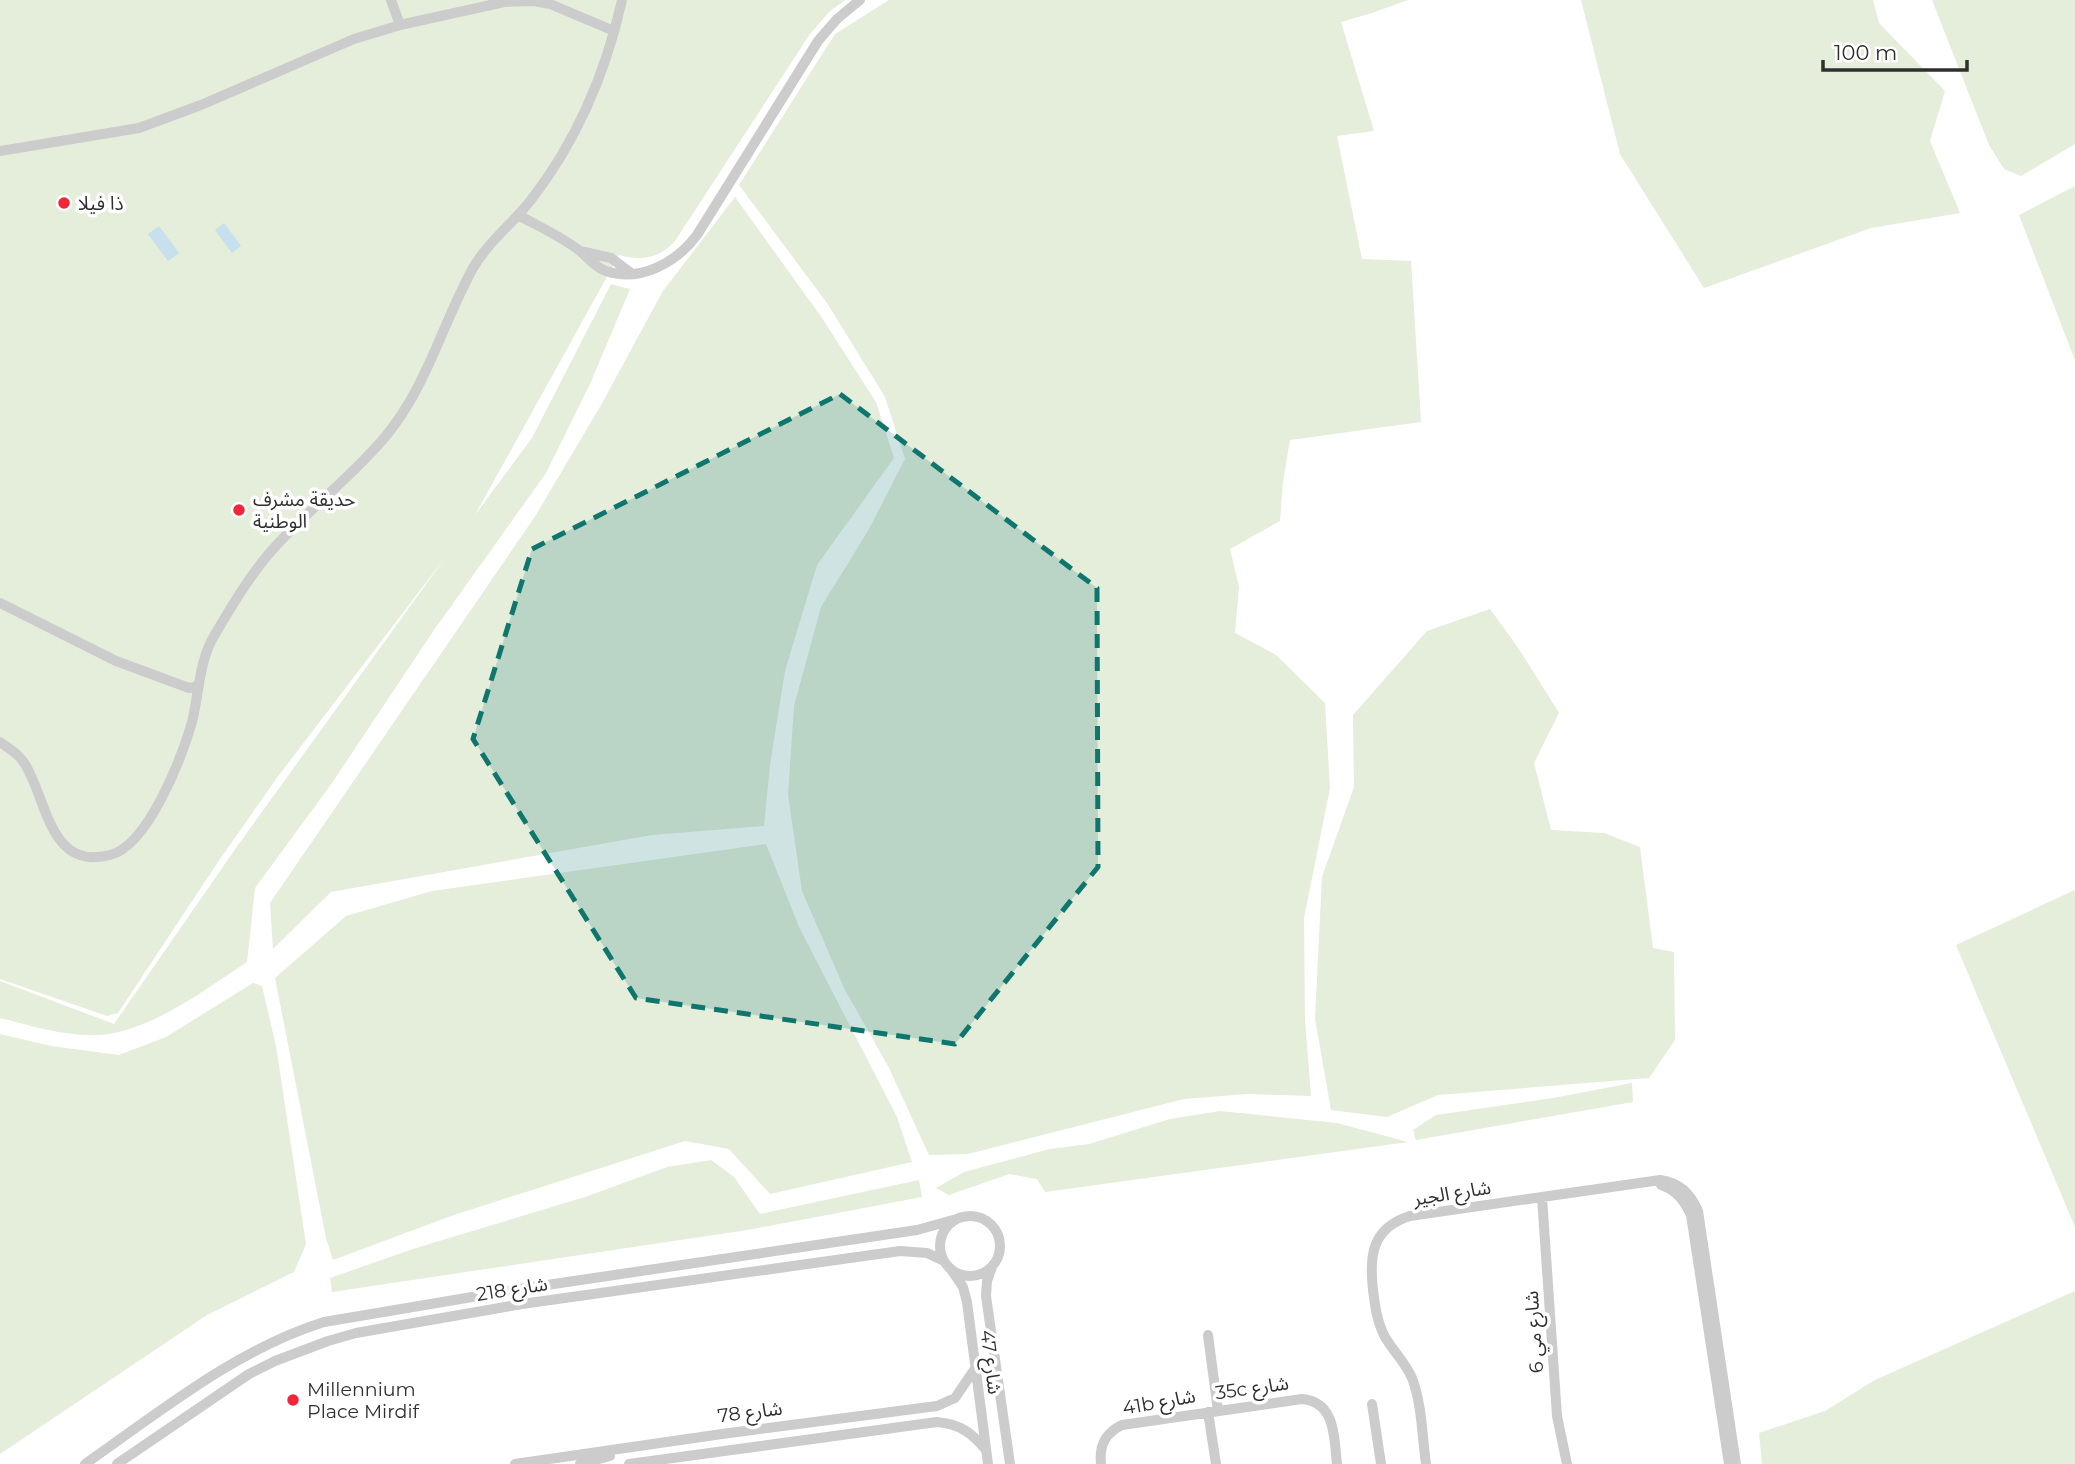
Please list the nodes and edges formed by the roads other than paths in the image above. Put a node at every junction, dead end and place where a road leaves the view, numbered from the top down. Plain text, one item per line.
1 (391, 0) edge
2 (622, 0) edge
3 (860, 0) edge
4 (400, 25) junction
5 (614, 31) junction
6 (0, 151) edge
7 (518, 215) junction
8 (0, 603) edge
9 (199, 686) junction
10 (0, 742) edge
11 (1650, 1181) junction
12 (1542, 1197) junction
13 (953, 1220) junction
14 (947, 1264) junction
15 (992, 1267) junction
16 (1208, 1335) dead end
17 (974, 1370) junction
18 (1372, 1404) dead end
19 (1213, 1411) junction
20 (619, 1449) junction
21 (986, 1450) junction
22 (645, 1463) edge
23 (85, 1464) edge
24 (117, 1464) edge
25 (515, 1464) edge
26 (521, 1464) edge
27 (580, 1464) edge
28 (629, 1464) edge
29 (988, 1464) edge
30 (1010, 1464) edge
31 (1101, 1464) edge
32 (1216, 1464) edge
33 (1338, 1464) edge
34 (1381, 1464) edge
35 (1426, 1464) edge
36 (1567, 1464) edge
37 (1729, 1464) edge
38 (1736, 1464) edge

1 - 4 street
2 - 5 street
3 - 7 street
4 - 5 street
4 - 6 street
5 - 7 street
7 - 9 street
8 - 9 street
9 - 10 street
11 - 12 street, شارع الجير
11 - 37 street
11 - 38 street, شارع الجير
12 - 35 street, شارع الجير
12 - 36 street, شارع مي 6
13 - 14 street
13 - 15 street
13 - 23 street
14 - 15 street
14 - 17 street, شارع 47
14 - 24 street, شارع 218
15 - 30 street, شارع 47
16 - 19 street
17 - 20 street, شارع 78
17 - 21 street, شارع 47
18 - 34 street
19 - 31 street, 41b شارع
19 - 32 street
19 - 33 street, 35c شارع
20 - 26 street, شارع 78
20 - 27 street
21 - 22 street, شارع 78
21 - 29 street, شارع 47
22 - 28 street, شارع 78
25 - 26 street, شارع 78

